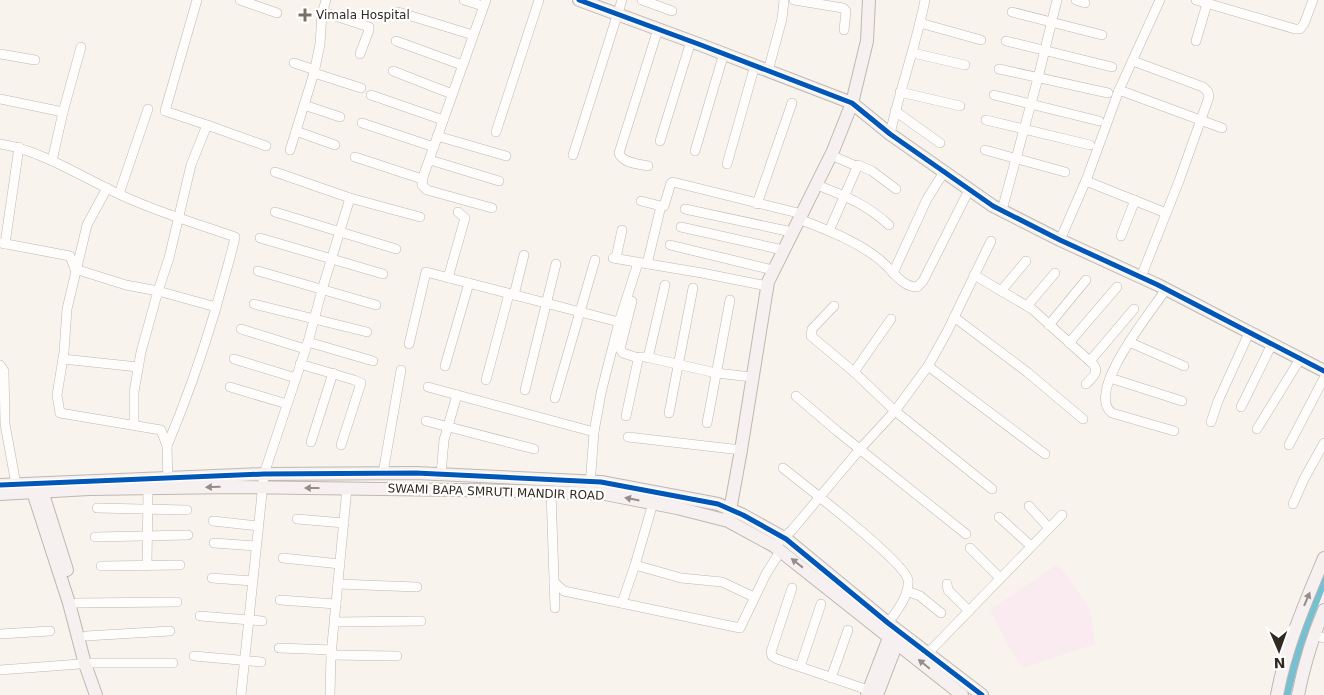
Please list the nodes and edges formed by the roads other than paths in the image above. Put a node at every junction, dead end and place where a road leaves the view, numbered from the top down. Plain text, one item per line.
1 (197, 0) edge
2 (240, 0) edge
3 (326, 0) edge
4 (464, 0) edge
5 (540, 0) edge
6 (579, 0) edge
7 (622, 0) edge
8 (642, 0) edge
9 (784, 0) edge
10 (794, 0) edge
11 (869, 0) edge
12 (925, 0) edge
13 (1056, 0) edge
14 (1160, 0) edge
15 (1196, 0) edge
16 (1313, 0) edge
17 (1207, 2) edge
18 (484, 3) edge
19 (672, 11) dead end
20 (322, 12) junction
21 (398, 12) dead end
22 (1012, 12) dead end
23 (277, 13) dead end
24 (617, 14) junction
25 (920, 23) junction
26 (1051, 23) junction
27 (658, 29) junction
28 (844, 30) dead end
29 (473, 35) junction
30 (1102, 35) dead end
31 (982, 40) dead end
32 (396, 41) dead end
33 (691, 41) junction
34 (1006, 41) dead end
35 (1196, 41) dead end
36 (81, 47) dead end
37 (1045, 49) junction
38 (724, 53) junction
39 (913, 53) junction
40 (0, 54) edge
41 (360, 54) dead end
42 (35, 60) dead end
43 (1133, 61) junction
44 (294, 63) dead end
45 (462, 65) junction
46 (755, 65) junction
47 (965, 65) dead end
48 (1112, 67) dead end
49 (999, 69) dead end
50 (393, 71) dead end
51 (768, 71) junction
52 (315, 72) junction
53 (1038, 78) junction
54 (361, 88) dead end
55 (1119, 90) junction
56 (900, 92) junction
57 (1108, 93) dead end
58 (452, 94) junction
59 (371, 95) dead end
60 (994, 95) dead end
61 (0, 99) edge
62 (792, 103) dead end
63 (852, 103) junction
64 (1031, 104) junction
65 (304, 105) junction
66 (960, 106) dead end
67 (148, 109) dead end
68 (895, 111) junction
69 (63, 112) junction
70 (340, 117) dead end
71 (443, 120) junction
72 (986, 120) dead end
73 (1199, 120) junction
74 (1099, 121) dead end
75 (362, 122) dead end
76 (208, 125) junction
77 (1222, 128) dead end
78 (1024, 129) junction
79 (296, 131) junction
80 (496, 132) dead end
81 (890, 134) junction
82 (437, 136) junction
83 (660, 141) dead end
84 (940, 143) dead end
85 (0, 144) edge
86 (335, 145) dead end
87 (1090, 145) dead end
88 (266, 146) dead end
89 (19, 147) junction
90 (434, 147) junction
91 (290, 150) dead end
92 (985, 150) dead end
93 (695, 151) dead end
94 (573, 155) dead end
95 (831, 155) junction
96 (506, 156) dead end
97 (355, 157) dead end
98 (430, 160) junction
99 (1016, 160) junction
100 (52, 161) junction
101 (727, 164) dead end
102 (648, 166) dead end
103 (856, 166) junction
104 (276, 172) dead end
105 (944, 172) junction
106 (1065, 172) dead end
107 (423, 178) junction
108 (498, 181) dead end
109 (1086, 181) junction
110 (816, 185) junction
111 (107, 188) junction
112 (896, 189) dead end
113 (970, 190) junction
114 (119, 194) junction
115 (844, 196) junction
116 (350, 198) junction
117 (1135, 200) junction
118 (641, 201) dead end
119 (757, 204) junction
120 (661, 206) junction
121 (492, 208) dead end
122 (685, 209) dead end
123 (1002, 210) junction
124 (275, 212) dead end
125 (458, 212) dead end
126 (1166, 212) junction
127 (800, 217) junction
128 (179, 218) junction
129 (420, 218) dead end
130 (889, 225) dead end
131 (681, 227) dead end
132 (622, 230) dead end
133 (340, 232) junction
134 (792, 232) junction
135 (829, 232) junction
136 (1121, 236) dead end
137 (260, 238) dead end
138 (1060, 240) junction
139 (991, 241) dead end
140 (2, 243) edge
141 (670, 245) dead end
142 (396, 249) dead end
143 (783, 250) junction
144 (524, 254) dead end
145 (331, 259) junction
146 (595, 260) dead end
147 (1026, 261) dead end
148 (642, 263) junction
149 (556, 264) dead end
150 (75, 269) junction
151 (773, 270) junction
152 (258, 271) dead end
153 (893, 273) junction
154 (1055, 273) dead end
155 (383, 274) dead end
156 (974, 274) junction
157 (448, 278) junction
158 (1141, 278) junction
159 (1086, 280) dead end
160 (469, 283) junction
161 (665, 285) dead end
162 (767, 286) junction
163 (1117, 287) dead end
164 (693, 288) dead end
165 (1166, 289) junction
166 (322, 290) junction
167 (158, 291) junction
168 (1001, 291) junction
169 (512, 294) junction
170 (730, 300) dead end
171 (632, 301) dead end
172 (546, 303) junction
173 (254, 304) dead end
174 (376, 306) dead end
175 (834, 306) dead end
176 (1027, 306) junction
177 (216, 307) junction
178 (1134, 309) dead end
179 (580, 312) junction
180 (954, 317) junction
181 (315, 319) junction
182 (891, 319) dead end
183 (619, 322) junction
184 (1049, 325) junction
185 (241, 329) dead end
186 (367, 332) dead end
187 (1249, 333) junction
188 (1129, 342) junction
189 (1070, 343) junction
190 (408, 344) dead end
191 (1272, 344) junction
192 (307, 345) junction
193 (638, 358) junction
194 (648, 358) junction
195 (63, 359) junction
196 (234, 359) dead end
197 (1300, 359) junction
198 (373, 362) dead end
199 (1090, 362) junction
200 (300, 364) junction
201 (677, 364) junction
202 (0, 365) edge
203 (446, 366) dead end
204 (928, 366) junction
205 (1184, 366) dead end
206 (138, 367) junction
207 (401, 370) dead end
208 (1324, 371) edge
209 (854, 372) junction
210 (716, 373) junction
211 (333, 374) junction
212 (752, 377) junction
213 (296, 378) junction
214 (1110, 378) junction
215 (1324, 378) edge
216 (486, 380) dead end
217 (1086, 384) dead end
218 (230, 387) dead end
219 (428, 387) dead end
220 (525, 390) dead end
221 (457, 394) junction
222 (796, 396) dead end
223 (555, 398) dead end
224 (1182, 401) dead end
225 (287, 404) junction
226 (1241, 407) dead end
227 (895, 411) junction
228 (669, 413) dead end
229 (626, 416) dead end
230 (1083, 419) dead end
231 (426, 421) dead end
232 (1211, 422) dead end
233 (707, 423) dead end
234 (134, 425) junction
235 (448, 426) junction
236 (1257, 429) dead end
237 (1174, 431) dead end
238 (594, 432) junction
239 (628, 437) dead end
240 (312, 442) dead end
241 (1324, 443) edge
242 (342, 445) dead end
243 (1289, 445) dead end
244 (167, 446) junction
245 (534, 448) dead end
246 (860, 449) junction
247 (741, 450) junction
248 (1045, 454) dead end
249 (783, 468) dead end
250 (383, 473) junction
251 (264, 474) junction
252 (441, 474) junction
253 (168, 483) junction
254 (0, 485) edge
255 (16, 488) junction
256 (262, 488) junction
257 (348, 488) junction
258 (590, 488) junction
259 (148, 489) junction
260 (992, 489) dead end
261 (38, 492) junction
262 (551, 492) junction
263 (0, 494) edge
264 (820, 497) junction
265 (653, 503) junction
266 (1293, 504) dead end
267 (1029, 506) dead end
268 (97, 508) dead end
269 (148, 509) junction
270 (187, 510) dead end
271 (729, 515) junction
272 (1062, 515) dead end
273 (999, 517) dead end
274 (297, 519) dead end
275 (213, 521) dead end
276 (344, 523) junction
277 (258, 526) junction
278 (1049, 528) junction
279 (966, 534) dead end
280 (188, 535) dead end
281 (147, 536) junction
282 (95, 538) dead end
283 (214, 543) dead end
284 (779, 545) junction
285 (256, 546) junction
286 (1031, 546) junction
287 (970, 548) dead end
288 (284, 558) dead end
289 (1324, 558) edge
290 (340, 564) junction
291 (180, 565) dead end
292 (101, 566) dead end
293 (147, 566) junction
294 (635, 566) junction
295 (212, 578) dead end
296 (1000, 578) junction
297 (252, 581) junction
298 (554, 582) junction
299 (338, 584) junction
300 (947, 584) dead end
301 (417, 587) dead end
302 (792, 588) dead end
303 (907, 591) junction
304 (754, 597) junction
305 (280, 600) dead end
306 (177, 602) dead end
307 (78, 603) junction
308 (622, 603) junction
309 (336, 604) junction
310 (821, 604) dead end
311 (555, 608) dead end
312 (1324, 610) edge
313 (969, 611) junction
314 (942, 613) dead end
315 (200, 616) dead end
316 (249, 620) junction
317 (262, 621) dead end
318 (421, 621) dead end
319 (334, 622) junction
320 (1295, 628) junction
321 (50, 630) dead end
322 (848, 630) dead end
323 (170, 631) dead end
324 (892, 632) junction
325 (0, 634) edge
326 (86, 636) junction
327 (1319, 636) edge
328 (278, 648) dead end
329 (332, 652) junction
330 (928, 653) junction
331 (194, 656) dead end
332 (397, 656) dead end
333 (244, 661) junction
334 (173, 662) dead end
335 (261, 662) dead end
336 (89, 663) junction
337 (800, 667) junction
338 (0, 670) edge
339 (832, 678) junction
340 (870, 693) edge
341 (96, 695) edge
342 (103, 695) edge
343 (241, 695) edge
344 (330, 695) edge
345 (962, 695) edge
346 (982, 695) edge
347 (1277, 695) edge
348 (1298, 695) edge

1 - 76 street
2 - 23 street
3 - 20 street
4 - 18 street
5 - 80 street
6 - 24 street
7 - 24 street
8 - 19 street
9 - 51 street
10 - 28 street
11 - 63 street
12 - 25 street
13 - 26 street
14 - 43 street
15 - 17 street
16 - 17 street
17 - 35 street
18 - 29 street
20 - 41 street
20 - 52 street
21 - 29 street
22 - 26 street
24 - 27 street
24 - 94 street
25 - 31 street
25 - 39 street
26 - 30 street
26 - 37 street
27 - 33 street
27 - 102 street
29 - 45 street
32 - 45 street
33 - 38 street
33 - 83 street
34 - 37 street
36 - 69 street
37 - 48 street
37 - 53 street
38 - 46 street
38 - 93 street
39 - 47 street
39 - 56 street
40 - 42 street
43 - 55 street
43 - 73 street
44 - 52 street
45 - 58 street
46 - 51 street
46 - 101 street
49 - 53 street
50 - 58 street
51 - 63 street
52 - 54 street
52 - 65 street
53 - 57 street
53 - 64 street
55 - 73 street
55 - 109 street
56 - 66 street
56 - 68 street
58 - 71 street
59 - 71 street
60 - 64 street
61 - 69 street
62 - 119 street
63 - 81 street
63 - 95 street
64 - 74 street
64 - 78 street
65 - 70 street
65 - 79 street
67 - 114 street
68 - 81 street
68 - 84 street
69 - 100 street
71 - 82 street
72 - 78 street
73 - 77 street
73 - 126 street
75 - 90 street
76 - 88 street
76 - 128 street
78 - 87 street
78 - 99 street
79 - 86 street
79 - 91 street
81 - 105 street
82 - 90 street
82 - 96 street
85 - 89 street
89 - 100 street
89 - 140 street
90 - 98 street
92 - 99 street
95 - 103 street
95 - 110 street
97 - 107 street
98 - 107 street
98 - 108 street
99 - 106 street
99 - 123 street
100 - 111 street
103 - 112 street
103 - 115 street
104 - 116 street
105 - 113 street
105 - 153 street
107 - 121 street
109 - 117 street
109 - 138 street
110 - 115 street
110 - 127 street
111 - 114 street
111 - 150 street
113 - 123 street
113 - 153 street
114 - 128 street
115 - 130 street
115 - 135 street
116 - 129 street
116 - 133 street
117 - 126 street
117 - 136 street
118 - 120 street
119 - 120 street
119 - 127 street
120 - 148 street
122 - 134 street
123 - 138 street
124 - 133 street
125 - 157 street
126 - 158 street
127 - 134 street
127 - 135 street
128 - 167 street
128 - 177 street
131 - 143 street
132 - 148 street
133 - 142 street
133 - 145 street
134 - 143 street
135 - 153 street
137 - 145 street
138 - 158 street
139 - 156 street
140 - 150 street
141 - 151 street
143 - 151 street
144 - 169 street
145 - 155 street
145 - 166 street
146 - 179 street
147 - 168 street
148 - 162 street
148 - 183 street
149 - 172 street
150 - 167 street
150 - 195 street
151 - 162 street
152 - 166 street
154 - 176 street
156 - 168 street
156 - 180 street
157 - 160 street
157 - 190 street
158 - 165 street
159 - 184 street
160 - 169 street
160 - 203 street
161 - 194 street
162 - 212 street
163 - 189 street
164 - 201 street
165 - 187 street
165 - 188 street
166 - 174 street
166 - 181 street
167 - 177 street
167 - 206 street
168 - 176 street
169 - 172 street
169 - 216 street
170 - 210 street
171 - 193 street
172 - 179 street
172 - 220 street
173 - 181 street
175 - 209 street
176 - 184 street
177 - 244 street
178 - 199 street
179 - 183 street
179 - 223 street
180 - 204 street
180 - 230 street
181 - 186 street
181 - 192 street
182 - 209 street
183 - 238 street
184 - 189 street
185 - 192 street
187 - 191 street
187 - 232 street
188 - 205 street
188 - 214 street
189 - 199 street
191 - 197 street
191 - 226 street
192 - 198 street
192 - 200 street
193 - 194 street
193 - 229 street
194 - 201 street
195 - 206 street
195 - 234 street
196 - 213 street
197 - 208 street
197 - 236 street
199 - 217 street
200 - 211 street
200 - 213 street
201 - 210 street
201 - 228 street
202 - 255 street
204 - 227 street
204 - 248 street
206 - 234 street
207 - 250 street
209 - 227 street
210 - 212 street
210 - 233 street
211 - 240 street
211 - 242 street
212 - 247 street
213 - 225 street
214 - 224 street
214 - 237 street
215 - 243 street
218 - 225 street
219 - 221 street
221 - 235 street
221 - 238 street
222 - 246 street
225 - 251 street
227 - 246 street
227 - 260 street
231 - 235 street
234 - 244 street
235 - 245 street
235 - 252 street
238 - 258 street
239 - 247 street
241 - 266 street
244 - 253 street
246 - 264 street
246 - 279 street
247 - 271 street
249 - 264 street
250 - 251 street
250 - 252 street
251 - 253 street
251 - 256 street
252 - 258 street
253 - 255 street
256 -> 253 street, SWAMI BAPA SMRUTI MANDIR ROAD
253 - 259 street, SWAMI BAPA SMRUTI MANDIR ROAD
254 - 255 street
255 - 261 street, SWAMI BAPA SMRUTI MANDIR ROAD
255 - 263 street, SWAMI BAPA SMRUTI MANDIR ROAD
257 -> 256 street, SWAMI BAPA SMRUTI MANDIR ROAD
256 - 277 street
257 - 262 street, SWAMI BAPA SMRUTI MANDIR ROAD
257 - 276 street
258 - 262 street, SWAMI BAPA SMRUTI MANDIR ROAD
265 -> 258 street, SWAMI BAPA SMRUTI MANDIR ROAD
258 - 271 street
259 - 261 street, SWAMI BAPA SMRUTI MANDIR ROAD
259 - 269 street
261 - 307 street
261 - 336 street
262 - 298 street
264 - 284 street
264 - 303 street
265 - 271 street, SWAMI BAPA SMRUTI MANDIR ROAD
265 - 294 street
267 - 278 street
268 - 269 street
269 - 270 street
269 - 281 street
271 - 284 street, SWAMI BAPA SMRUTI MANDIR ROAD
272 - 278 street
273 - 286 street
274 - 276 street
275 - 277 street
276 - 290 street
277 - 285 street
278 - 286 street
280 - 281 street
281 - 282 street
281 - 293 street
283 - 285 street
284 - 304 street
284 - 324 street, SWAMI BAPA SMRUTI MANDIR ROAD
285 - 297 street
286 - 296 street
287 - 296 street
288 - 290 street
320 -> 289 street
290 - 299 street
291 - 293 street
292 - 293 street
294 - 304 street
294 - 308 street
295 - 297 street
296 - 313 street
297 - 316 street
298 - 308 street
298 - 311 street
299 - 301 street
299 - 309 street
300 - 313 street
302 - 337 street
303 - 314 street
303 - 324 street
304 - 308 street
305 - 309 street
306 - 307 street
307 - 326 street
309 - 319 street
310 - 337 street
312 - 327 street
313 - 330 street
315 - 316 street
316 - 317 street
316 - 333 street
318 - 319 street
319 - 329 street
320 - 327 street
320 - 347 street
321 - 325 street
322 - 339 street
323 - 326 street
324 - 330 street
324 - 340 street
345 -> 324 street, SWAMI BAPA SMRUTI MANDIR ROAD
326 - 336 street
327 - 348 street
328 - 329 street
329 - 332 street
329 - 344 street
330 - 346 street
331 - 333 street
333 - 335 street
333 - 343 street
334 - 336 street
336 - 338 street
336 - 341 street
336 - 342 street
337 - 339 street
339 - 340 street

